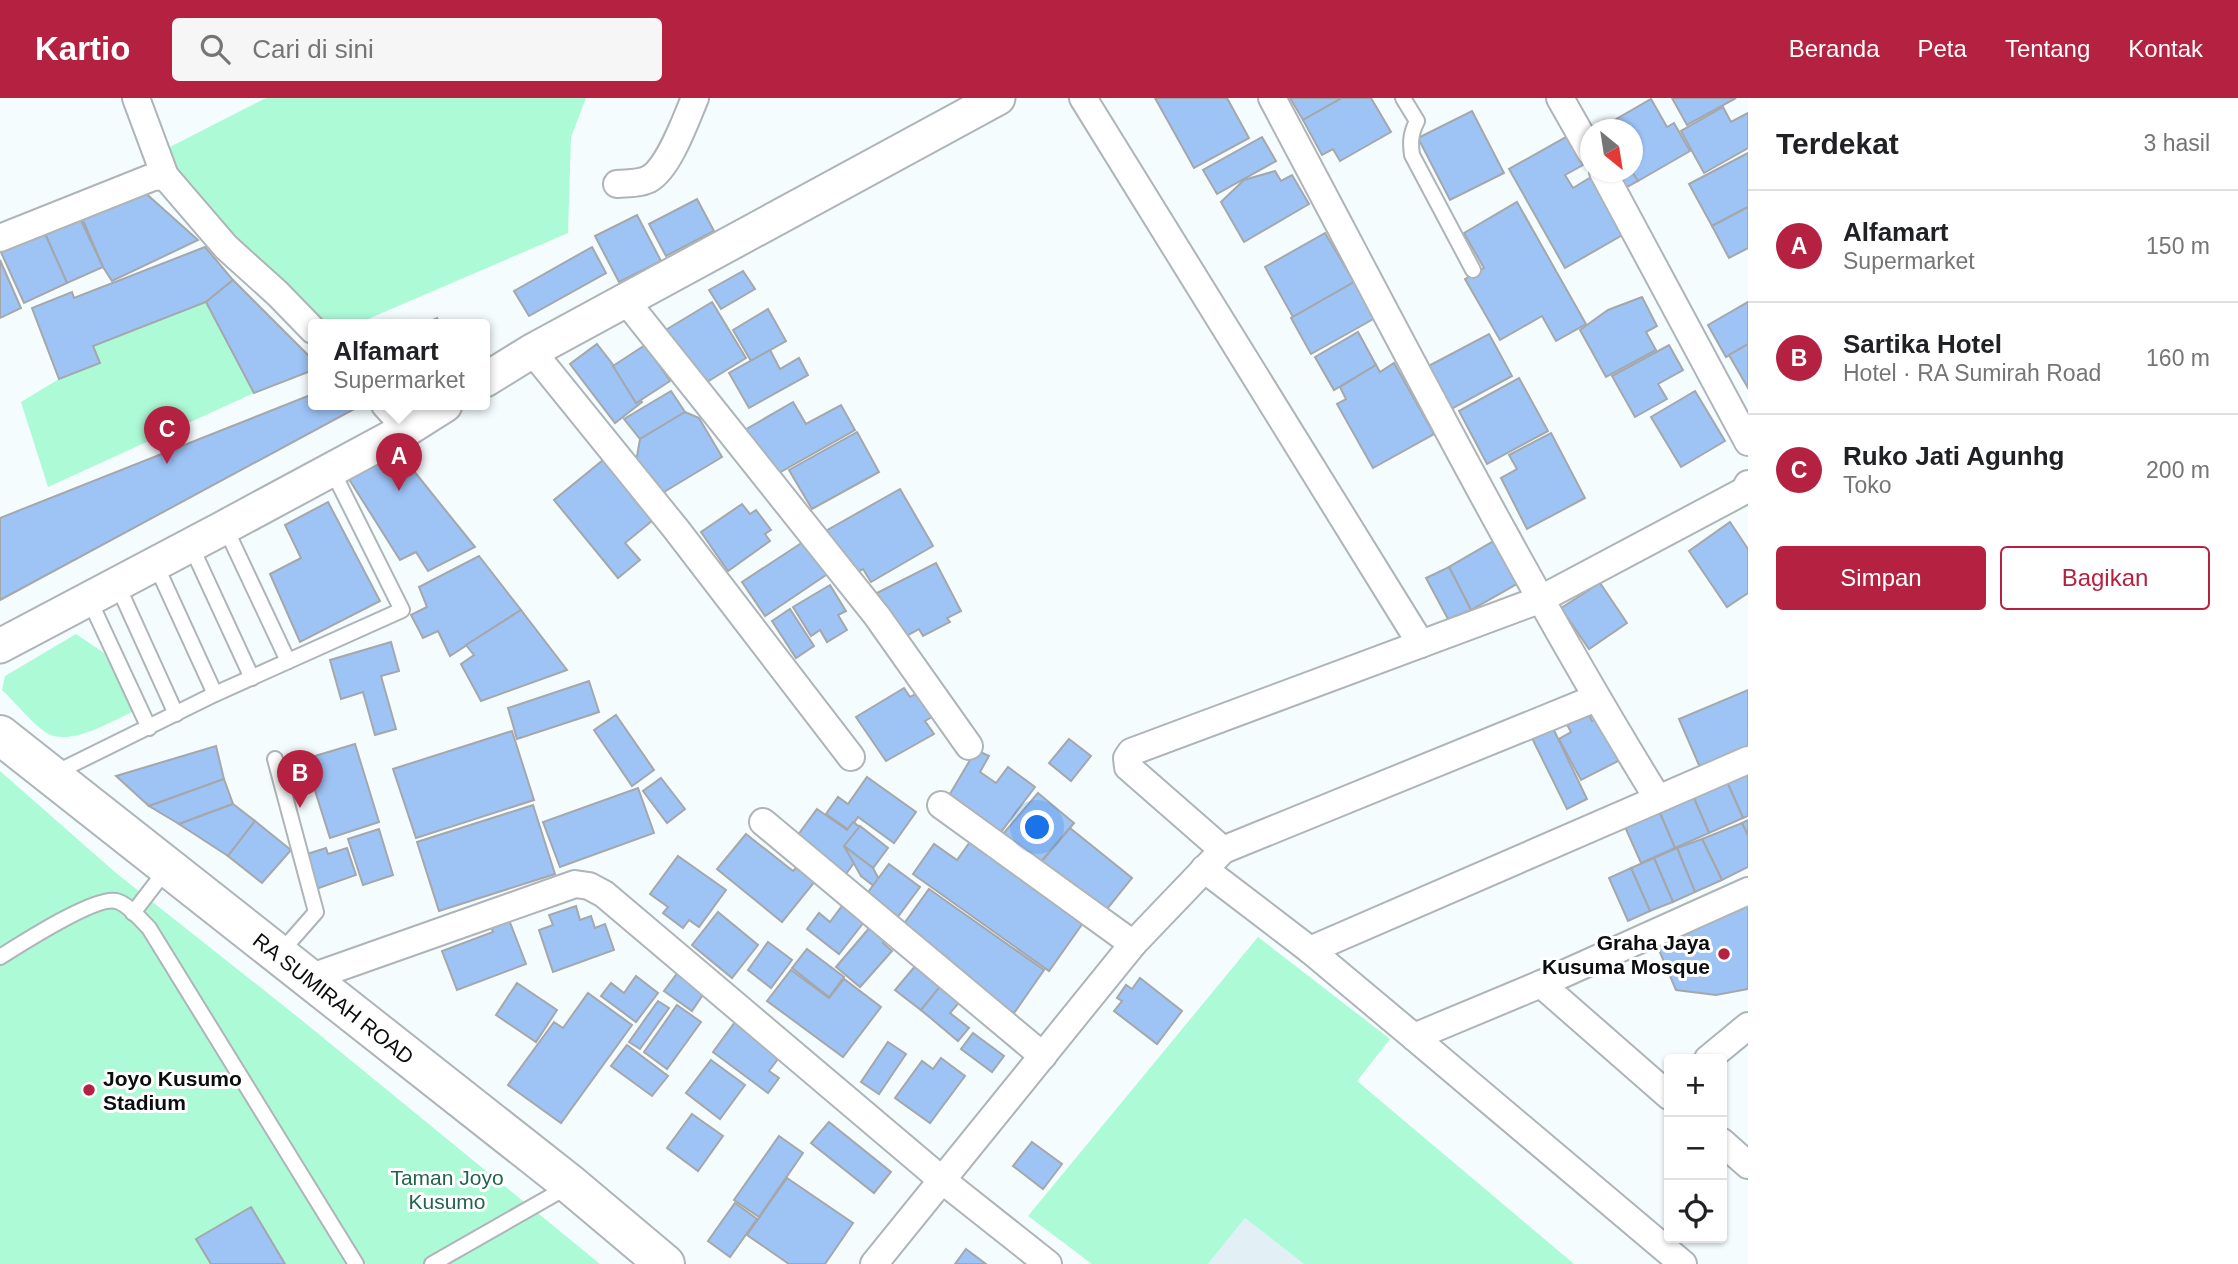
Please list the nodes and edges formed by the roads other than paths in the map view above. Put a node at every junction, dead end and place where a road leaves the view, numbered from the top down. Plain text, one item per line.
1 (136, 98) edge
2 (695, 98) edge
3 (998, 98) edge
4 (1083, 98) edge
5 (1272, 98) edge
6 (1403, 98) edge
7 (1560, 98) edge
8 (1580, 132) edge
9 (165, 176) junction
10 (1608, 182) edge
11 (617, 184) dead end
12 (0, 238) edge
13 (1473, 270) dead end
14 (625, 301) junction
15 (308, 325) edge
16 (532, 351) junction
17 (490, 377) edge
18 (425, 410) edge
19 (396, 417) edge
20 (1748, 442) edge
21 (331, 469) junction
22 (1748, 484) edge
23 (225, 527) junction
24 (190, 544) junction
25 (155, 563) junction
26 (102, 591) junction
27 (1539, 600) junction
28 (1421, 644) junction
29 (0, 646) edge
30 (288, 661) junction
31 (252, 678) junction
32 (215, 694) junction
33 (1596, 698) junction
34 (176, 714) junction
35 (149, 728) junction
36 (0, 735) edge
37 (969, 746) dead end
38 (851, 757) dead end
39 (275, 759) dead end
40 (1748, 760) edge
41 (51, 775) junction
42 (1658, 799) junction
43 (942, 805) dead end
44 (763, 822) dead end
45 (1223, 850) junction
46 (169, 867) junction
47 (1203, 869) junction
48 (1748, 891) edge
49 (133, 913) junction
50 (1133, 944) junction
51 (1310, 950) junction
52 (279, 954) junction
53 (0, 957) edge
54 (309, 978) junction
55 (1541, 984) junction
56 (1748, 1026) edge
57 (1414, 1037) junction
58 (1715, 1054) edge
59 (1043, 1055) junction
60 (1664, 1090) edge
61 (1727, 1146) edge
62 (1748, 1165) edge
63 (942, 1180) junction
64 (571, 1185) junction
65 (356, 1264) edge
66 (432, 1264) edge
67 (665, 1264) edge
68 (874, 1264) edge
69 (1048, 1264) edge
70 (1684, 1264) edge

1 - 9 street
2 - 11 street
3 - 14 street
4 - 28 street
5 - 27 street
6 - 13 lane
7 - 8 street
9 - 12 street
9 - 15 street
10 - 20 street
14 - 16 street
14 - 37 street
16 - 17 street
16 - 38 street
18 - 19 street
19 - 21 street
21 - 23 street
21 - 30 lane
22 - 27 street
23 - 24 street
23 - 30 lane
24 - 25 street
24 - 31 lane
25 - 26 street
25 - 32 lane
26 - 29 street
26 - 34 lane
26 - 35 lane
27 - 28 street
27 - 33 street
28 - 45 street
30 - 31 lane
31 - 32 lane
32 - 34 lane
33 - 42 street
33 - 45 street
34 - 35 lane
35 - 41 lane
36 - 41 main road, RA SUMIRAH ROAD
39 - 52 lane
40 - 42 street
41 - 46 main road, RA SUMIRAH ROAD
42 - 51 street
43 - 50 street
44 - 59 street
45 - 47 street
46 - 49 lane
46 - 52 main road, RA SUMIRAH ROAD
47 - 50 street
47 - 51 street
48 - 55 street
49 - 53 lane
49 - 65 lane
50 - 59 street
51 - 57 street
52 - 54 main road, RA SUMIRAH ROAD
54 - 63 street
54 - 64 main road, RA SUMIRAH ROAD
55 - 57 street
55 - 60 street
56 - 58 street
57 - 70 street
59 - 63 street
61 - 62 street
63 - 68 street
63 - 69 street
64 - 66 lane
64 - 67 main road, RA SUMIRAH ROAD

